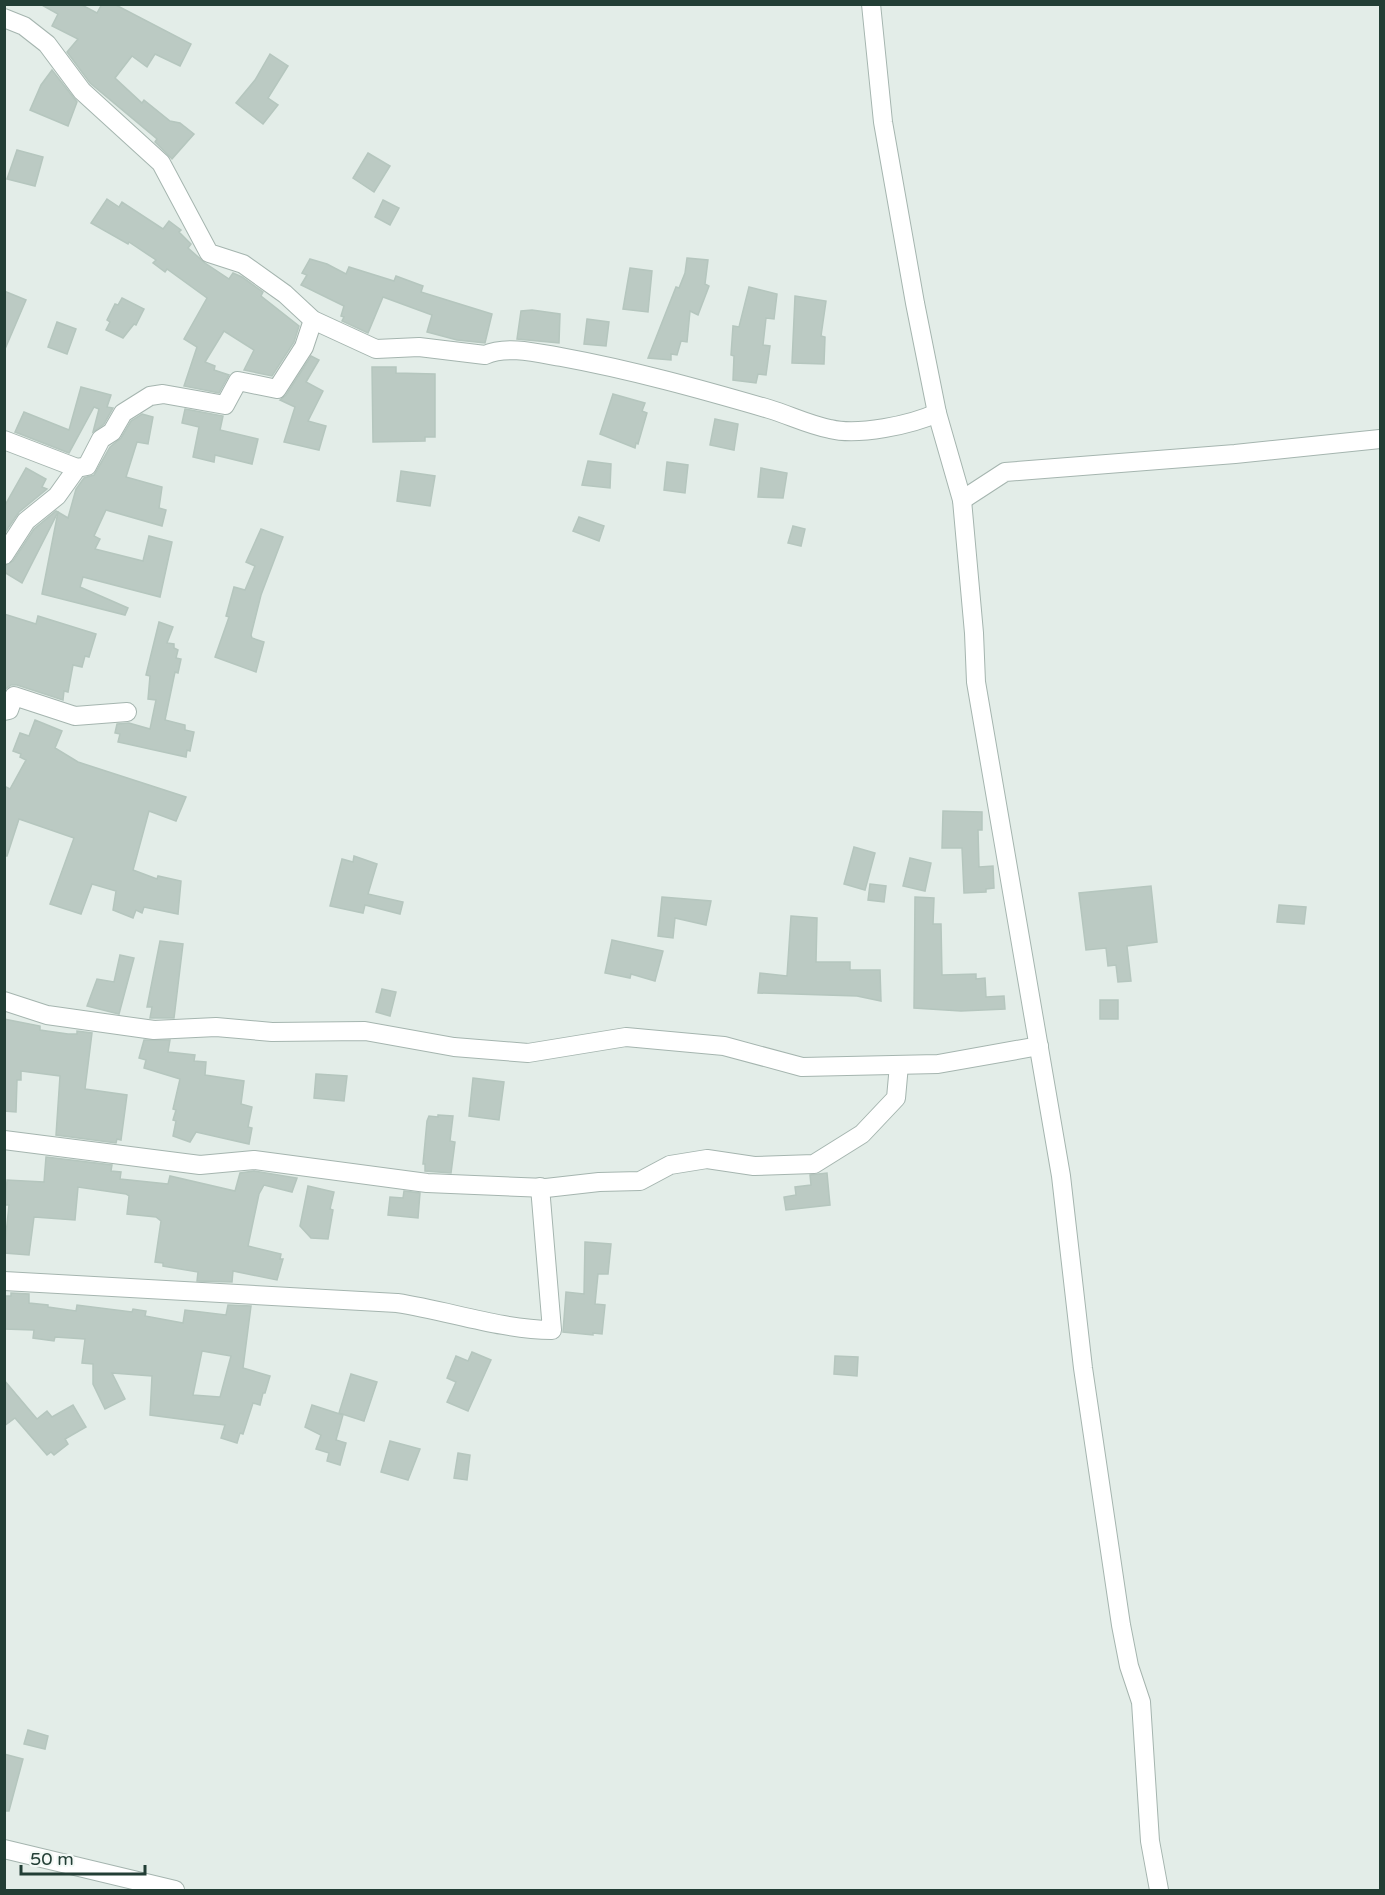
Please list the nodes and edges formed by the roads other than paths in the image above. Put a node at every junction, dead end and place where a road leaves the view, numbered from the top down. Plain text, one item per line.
1 (870, 4) edge
2 (4, 18) edge
3 (313, 320) junction
4 (937, 413) junction
5 (1380, 439) edge
6 (4, 440) edge
7 (77, 468) junction
8 (962, 500) junction
9 (4, 555) edge
10 (4, 711) edge
11 (127, 712) dead end
12 (4, 1001) edge
13 (1039, 1046) junction
14 (899, 1065) junction
15 (4, 1140) edge
16 (540, 1188) junction
17 (4, 1281) edge
18 (4, 1849) edge
19 (175, 1890) edge
20 (1159, 1890) edge

1 - 4 street
2 - 3 street
3 - 4 street
3 - 7 street
4 - 8 street
5 - 8 street
6 - 7 street
7 - 9 street
8 - 13 street
10 - 11 street
12 - 14 street
13 - 14 street
13 - 20 street
14 - 16 street
15 - 16 street
16 - 17 street
18 - 19 street

